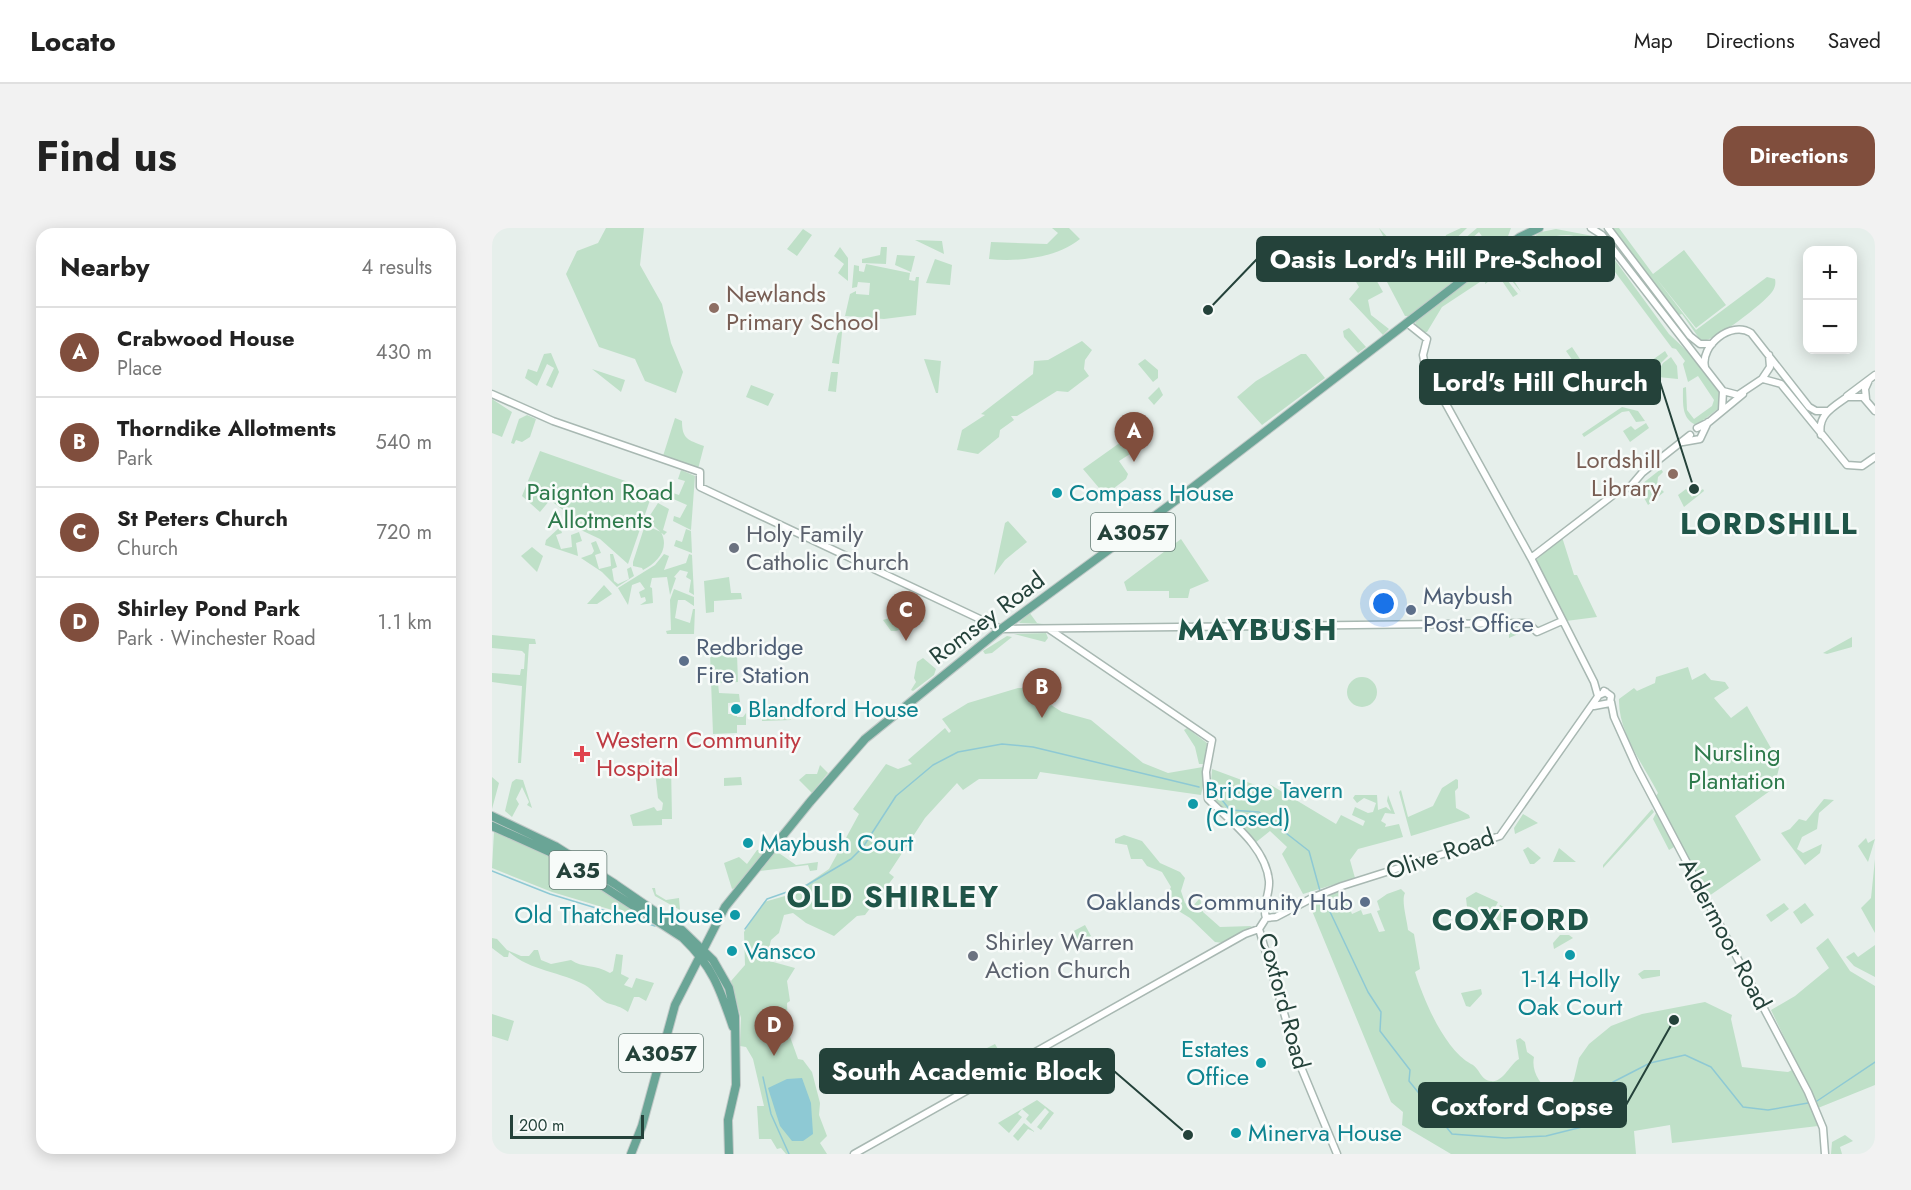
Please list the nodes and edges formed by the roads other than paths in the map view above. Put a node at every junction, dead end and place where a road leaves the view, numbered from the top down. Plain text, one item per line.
1 (1529, 228) edge
2 (1539, 228) edge
3 (1591, 228) edge
4 (1608, 228) edge
5 (1520, 237) junction
6 (1407, 323) junction
7 (1712, 344) junction
8 (1769, 355) junction
9 (1705, 368) junction
10 (1872, 377) edge
11 (1759, 381) junction
12 (1723, 391) junction
13 (1743, 393) junction
14 (492, 394) edge
15 (1847, 397) junction
16 (1866, 399) junction
17 (1722, 410) junction
18 (1828, 411) junction
19 (1875, 411) edge
20 (1700, 430) junction
21 (1821, 436) junction
22 (1692, 437) junction
23 (1875, 457) edge
24 (1531, 558) junction
25 (1562, 621) junction
26 (1048, 628) junction
27 (1001, 629) junction
28 (1594, 682) junction
29 (1606, 692) junction
30 (1598, 697) junction
31 (1606, 704) junction
32 (1594, 706) junction
33 (492, 816) edge
34 (492, 826) edge
35 (1266, 918) junction
36 (1260, 929) junction
37 (701, 951) junction
38 (631, 1154) edge
39 (729, 1154) edge
40 (854, 1154) edge
41 (1337, 1154) edge
42 (1825, 1154) edge

1 - 5 main road, Romsey Road / A3057
2 - 5 main road, Romsey Road / A3057
3 - 9 street
4 - 7 street
5 - 6 main road, Romsey Road / A3057
6 - 24 street
6 - 27 main road, Romsey Road / A3057
7 - 8 street
7 - 9 street
8 - 11 street
8 - 18 street
9 - 12 street
10 - 15 street
10 - 16 street
11 - 13 street
11 - 21 street
12 - 13 street
12 - 17 street
13 - 17 street
14 - 27 street
15 - 16 street
15 - 18 street
16 - 19 street
17 - 20 street
18 - 21 street
20 - 22 street
20 - 22 street
21 - 23 street
22 - 24 street
24 - 25 street
25 - 26 street
25 - 28 street
26 - 27 street
26 - 35 street, Coxford Road
27 - 37 main road, Romsey Road / A3057
28 - 29 street
28 - 30 street
29 - 30 street
29 - 31 street
30 - 31 street
30 - 32 street, Olive Road
31 - 32 street
31 - 42 street, Aldermoor Road
32 - 35 street, Olive Road
33 - 37 main road, A35
34 - 37 main road, A35
35 - 36 street, Coxford Road
36 - 40 street
36 - 41 street, Coxford Road
37 - 38 main road, Romsey Road / A3057
37 - 39 main road, A35

